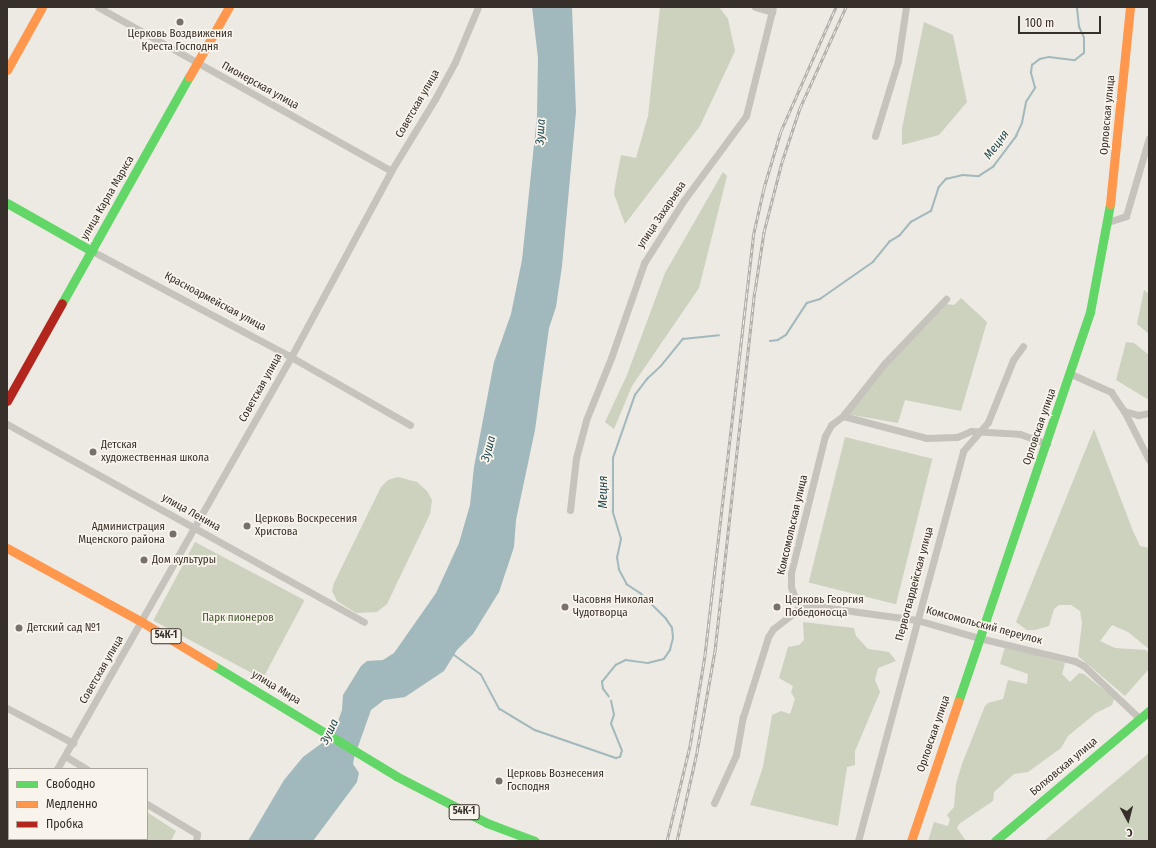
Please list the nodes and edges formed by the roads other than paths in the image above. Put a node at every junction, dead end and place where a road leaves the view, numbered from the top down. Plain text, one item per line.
1 (42, 7) edge
2 (98, 7) edge
3 (229, 7) edge
4 (755, 7) edge
5 (906, 7) edge
6 (1130, 7) edge
7 (477, 10) edge
8 (772, 10) edge
9 (198, 64) junction
10 (7, 70) edge
11 (875, 136) dead end
12 (1149, 138) edge
13 (392, 171) junction
14 (7, 203) edge
15 (1108, 222) junction
16 (92, 251) junction
17 (946, 299) dead end
18 (1023, 346) dead end
19 (291, 356) junction
20 (1071, 374) junction
21 (7, 401) edge
22 (1124, 411) junction
23 (1149, 413) edge
24 (843, 416) junction
25 (7, 424) edge
26 (410, 425) dead end
27 (981, 432) junction
28 (1046, 444) junction
29 (1149, 460) edge
30 (570, 510) dead end
31 (195, 528) junction
32 (7, 548) edge
33 (800, 604) junction
34 (917, 620) junction
35 (142, 622) junction
36 (364, 622) dead end
37 (979, 638) junction
38 (7, 708) edge
39 (1149, 711) edge
40 (1140, 719) junction
41 (73, 743) junction
42 (65, 756) junction
43 (58, 768) edge
44 (85, 768) edge
45 (714, 803) dead end
46 (148, 805) edge
47 (196, 841) edge
48 (535, 841) edge
49 (858, 841) edge
50 (911, 841) edge
51 (995, 841) edge

1 - 10 main road
2 - 9 street, Пионерская улица
3 - 9 main road, улица Карла Маркса
4 - 8 street
5 - 11 street
6 - 15 main road, Орловская улица
7 - 13 street, Советская улица
8 - 30 street, улица Захарьева
9 - 13 street, Пионерская улица
9 - 16 main road, улица Карла Маркса
12 - 15 street
13 - 19 street, Советская улица
14 - 16 main road, Красноармейская улица
15 - 20 main road, Орловская улица
16 - 19 street, Красноармейская улица
16 - 21 main road, улица Карла Маркса
17 - 24 street, Комсомольская улица
18 - 27 street, Первогвардейская улица
19 - 26 street, Красноармейская улица
19 - 31 street, Советская улица
20 - 22 street
20 - 28 main road, Орловская улица
22 - 23 street
22 - 29 street
24 - 27 street
24 - 33 street, Комсомольская улица
25 - 31 street, улица Ленина
27 - 28 street
27 - 34 street, Первогвардейская улица
28 - 37 main road, Орловская улица
31 - 35 street, Советская улица
31 - 36 street, улица Ленина
32 - 35 main road, улица Мира / 54К-1
33 - 34 street, Комсомольский переулок
33 - 45 street
34 - 37 street, Комсомольский переулок
34 - 49 street, Первогвардейская улица
35 - 41 street, Советская улица
35 - 48 main road, улица Мира / 54К-1
37 - 40 street, Комсомольский переулок
37 - 50 main road, Орловская улица
38 - 41 street
39 - 40 main road, Болховская улица
40 - 51 main road, Болховская улица
41 - 42 street, Советская улица
42 - 43 street, Советская улица
42 - 44 street
46 - 47 street

